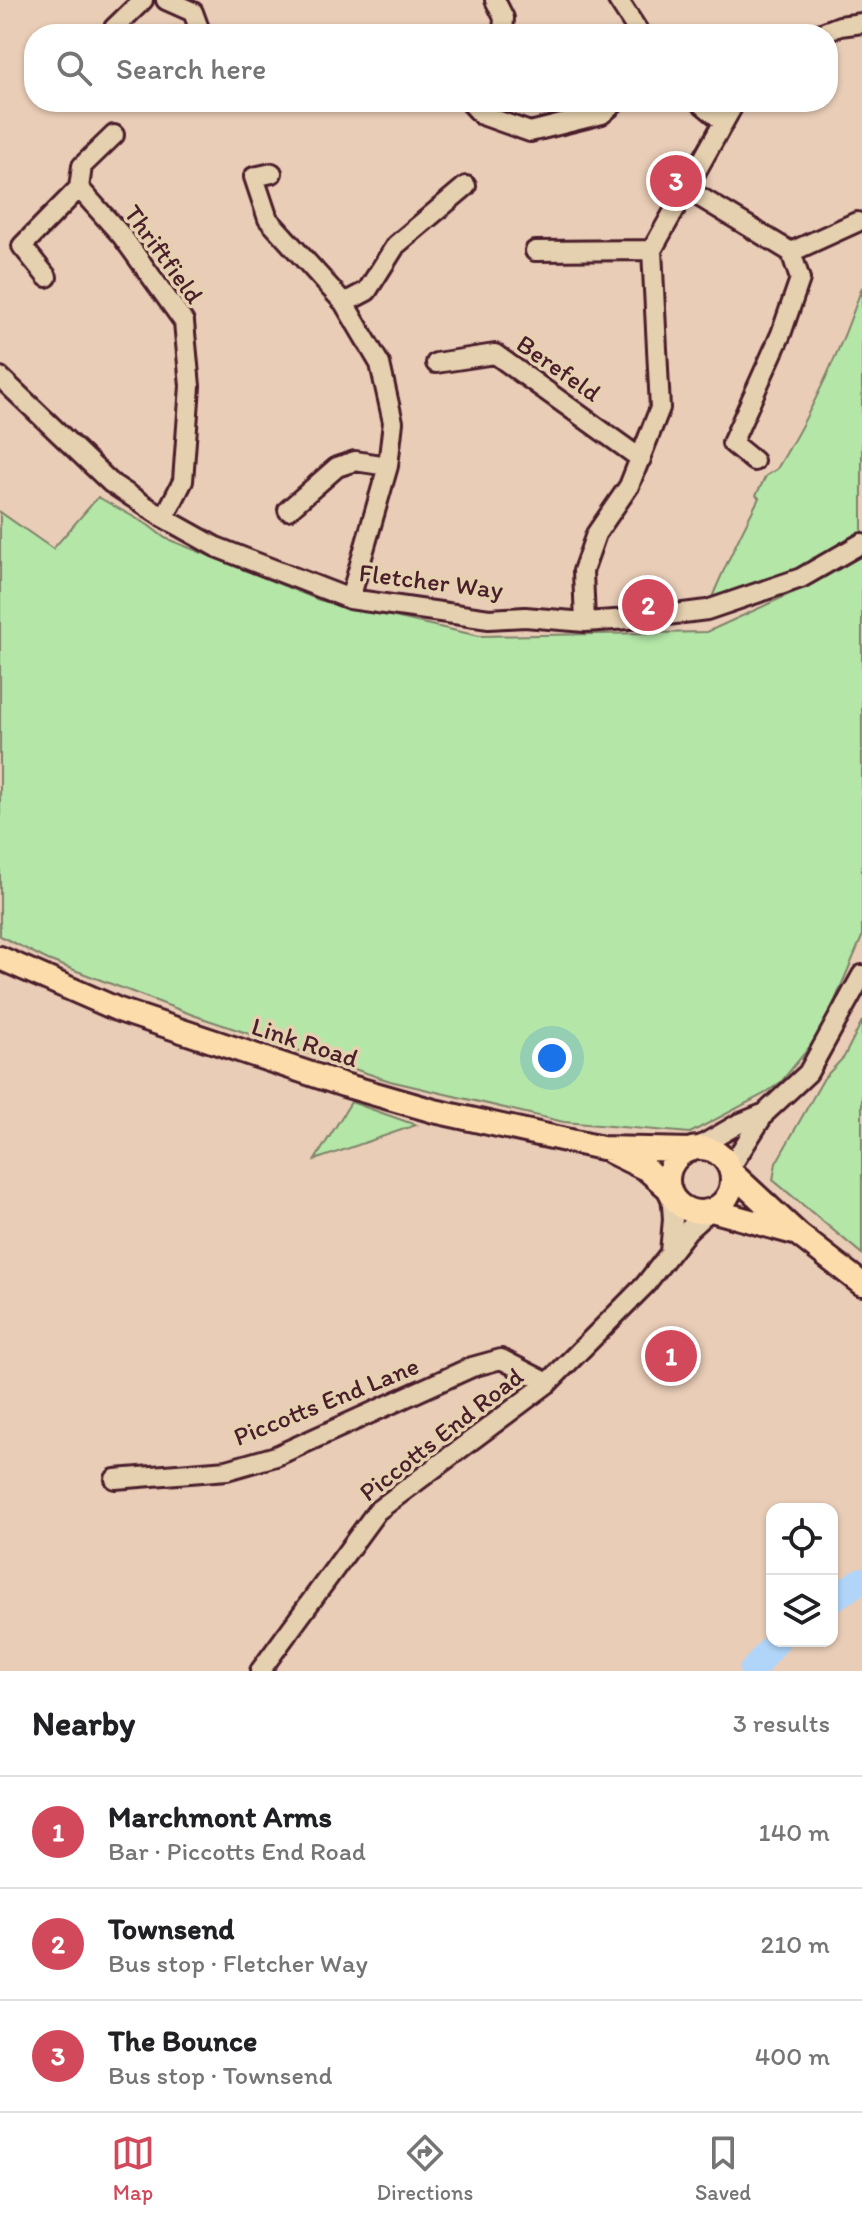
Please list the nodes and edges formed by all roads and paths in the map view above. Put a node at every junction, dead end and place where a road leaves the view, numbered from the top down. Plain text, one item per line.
1 (143, 0) edge
2 (166, 0) edge
3 (495, 0) edge
4 (618, 0) edge
5 (197, 6) edge
6 (862, 23) edge
7 (118, 24) edge
8 (504, 24) edge
9 (634, 24) edge
10 (838, 27) edge
11 (479, 112) edge
12 (604, 112) edge
13 (712, 112) edge
14 (730, 112) edge
15 (724, 122) junction
16 (114, 135) dead end
17 (272, 173) dead end
18 (466, 186) dead end
19 (79, 188) junction
20 (685, 188) junction
21 (857, 222) dead end
22 (652, 250) junction
23 (535, 251) dead end
24 (791, 252) junction
25 (47, 277) dead end
26 (344, 303) junction
27 (436, 363) dead end
28 (0, 377) edge
29 (641, 459) junction
30 (754, 461) dead end
31 (388, 466) junction
32 (288, 510) dead end
33 (164, 518) junction
34 (862, 543) edge
35 (350, 599) junction
36 (585, 622) junction
37 (0, 958) edge
38 (862, 975) edge
39 (765, 1113) junction
40 (602, 1148) junction
41 (693, 1149) junction
42 (730, 1170) junction
43 (671, 1191) junction
44 (710, 1211) junction
45 (799, 1235) junction
46 (670, 1252) junction
47 (862, 1284) edge
48 (548, 1383) junction
49 (115, 1479) dead end
50 (260, 1671) edge

1 - 7 street
2 - 5 street
3 - 8 street
4 - 9 street
6 - 10 street
11 - 12 street
13 - 15 street
14 - 15 street
15 - 20 street
16 - 19 street
17 - 26 street
18 - 26 street
19 - 25 street
19 - 33 street, Thriftfield
20 - 22 street
20 - 24 street
21 - 24 street
22 - 23 street
22 - 29 street
24 - 30 street
26 - 31 street
27 - 29 street, Berefeld
28 - 33 street, Fletcher Way
29 - 36 street
31 - 32 street
31 - 35 street
33 - 35 street, Fletcher Way
34 - 36 street, Fletcher Way
35 - 36 street, Fletcher Way
37 - 40 main road, Link Road
38 - 39 street
39 - 41 street
39 - 42 street
40 - 41 main road, Link Road
40 - 43 main road, Link Road
41 - 42 main road, Link Road
41 - 43 main road
42 - 44 main road
42 - 45 main road, Link Road
43 - 44 main road, Link Road
43 - 46 street
44 - 45 main road, Link Road
44 - 46 street, Piccotts End Road
45 - 47 main road, Link Road
46 - 48 street, Piccotts End Road
48 - 49 street, Piccotts End Lane
48 - 50 street, Piccotts End Road

